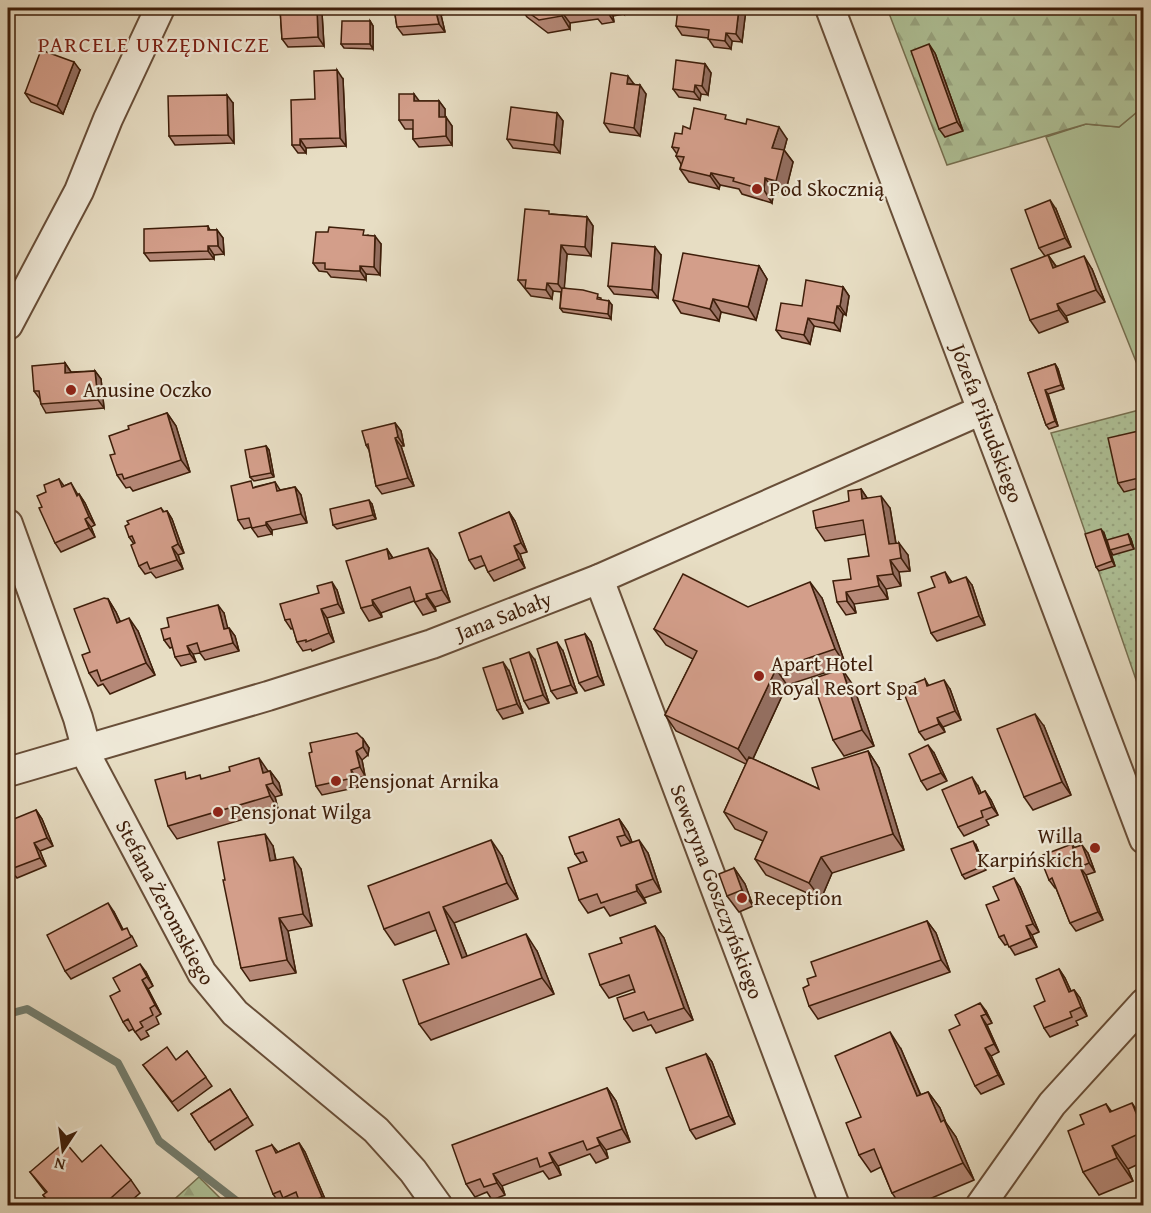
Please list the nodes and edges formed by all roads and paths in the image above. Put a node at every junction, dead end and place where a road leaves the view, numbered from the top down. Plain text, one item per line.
1 (160, 8) edge
2 (830, 8) edge
3 (8, 325) edge
4 (982, 411) junction
5 (8, 524) edge
6 (599, 579) junction
7 (87, 750) junction
8 (8, 772) edge
9 (1143, 839) edge
10 (1143, 1003) edge
11 (438, 1206) edge
12 (835, 1206) edge
13 (980, 1206) edge

1 - 3 street
2 - 4 street, Józefa Piłsudskiego
4 - 6 street, Jana Sabały
4 - 9 street, Józefa Piłsudskiego
5 - 7 street, Stefana Żeromskiego
6 - 7 street, Jana Sabały
6 - 12 street, Seweryna Goszczyńskiego
7 - 8 street, Jana Sabały
7 - 11 street, Stefana Żeromskiego
10 - 13 street

